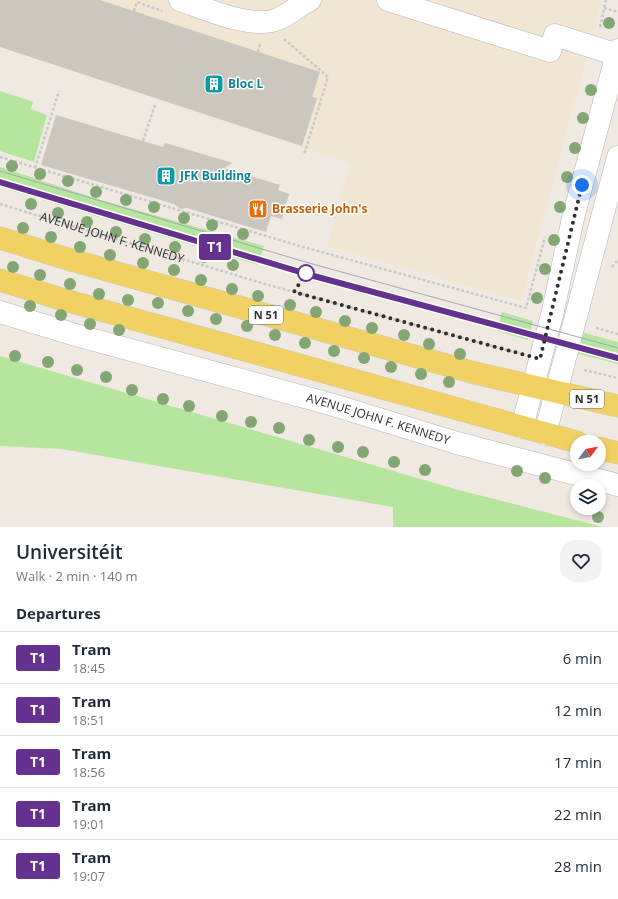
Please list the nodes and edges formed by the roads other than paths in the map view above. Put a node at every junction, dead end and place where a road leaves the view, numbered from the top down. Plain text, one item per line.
1 (180, 0) edge
2 (310, 0) edge
3 (388, 0) edge
4 (618, 54) edge
5 (618, 157) edge
6 (0, 238) edge
7 (0, 280) edge
8 (0, 312) edge
9 (533, 387) junction
10 (556, 392) junction
11 (618, 406) edge
12 (522, 427) junction
13 (546, 434) junction
14 (570, 440) edge
15 (606, 450) edge
16 (618, 453) edge
17 (618, 485) edge

1 - 2 street
3 - 4 street
4 - 9 street
5 - 10 street
6 - 9 main road, N 51
7 - 12 main road
8 - 17 street, AVENUE JOHN F. KENNEDY
9 - 10 main road, N 51
9 - 12 street
10 - 11 main road, N 51
10 - 13 street
12 - 13 main road
13 - 14 main road
15 - 16 main road

